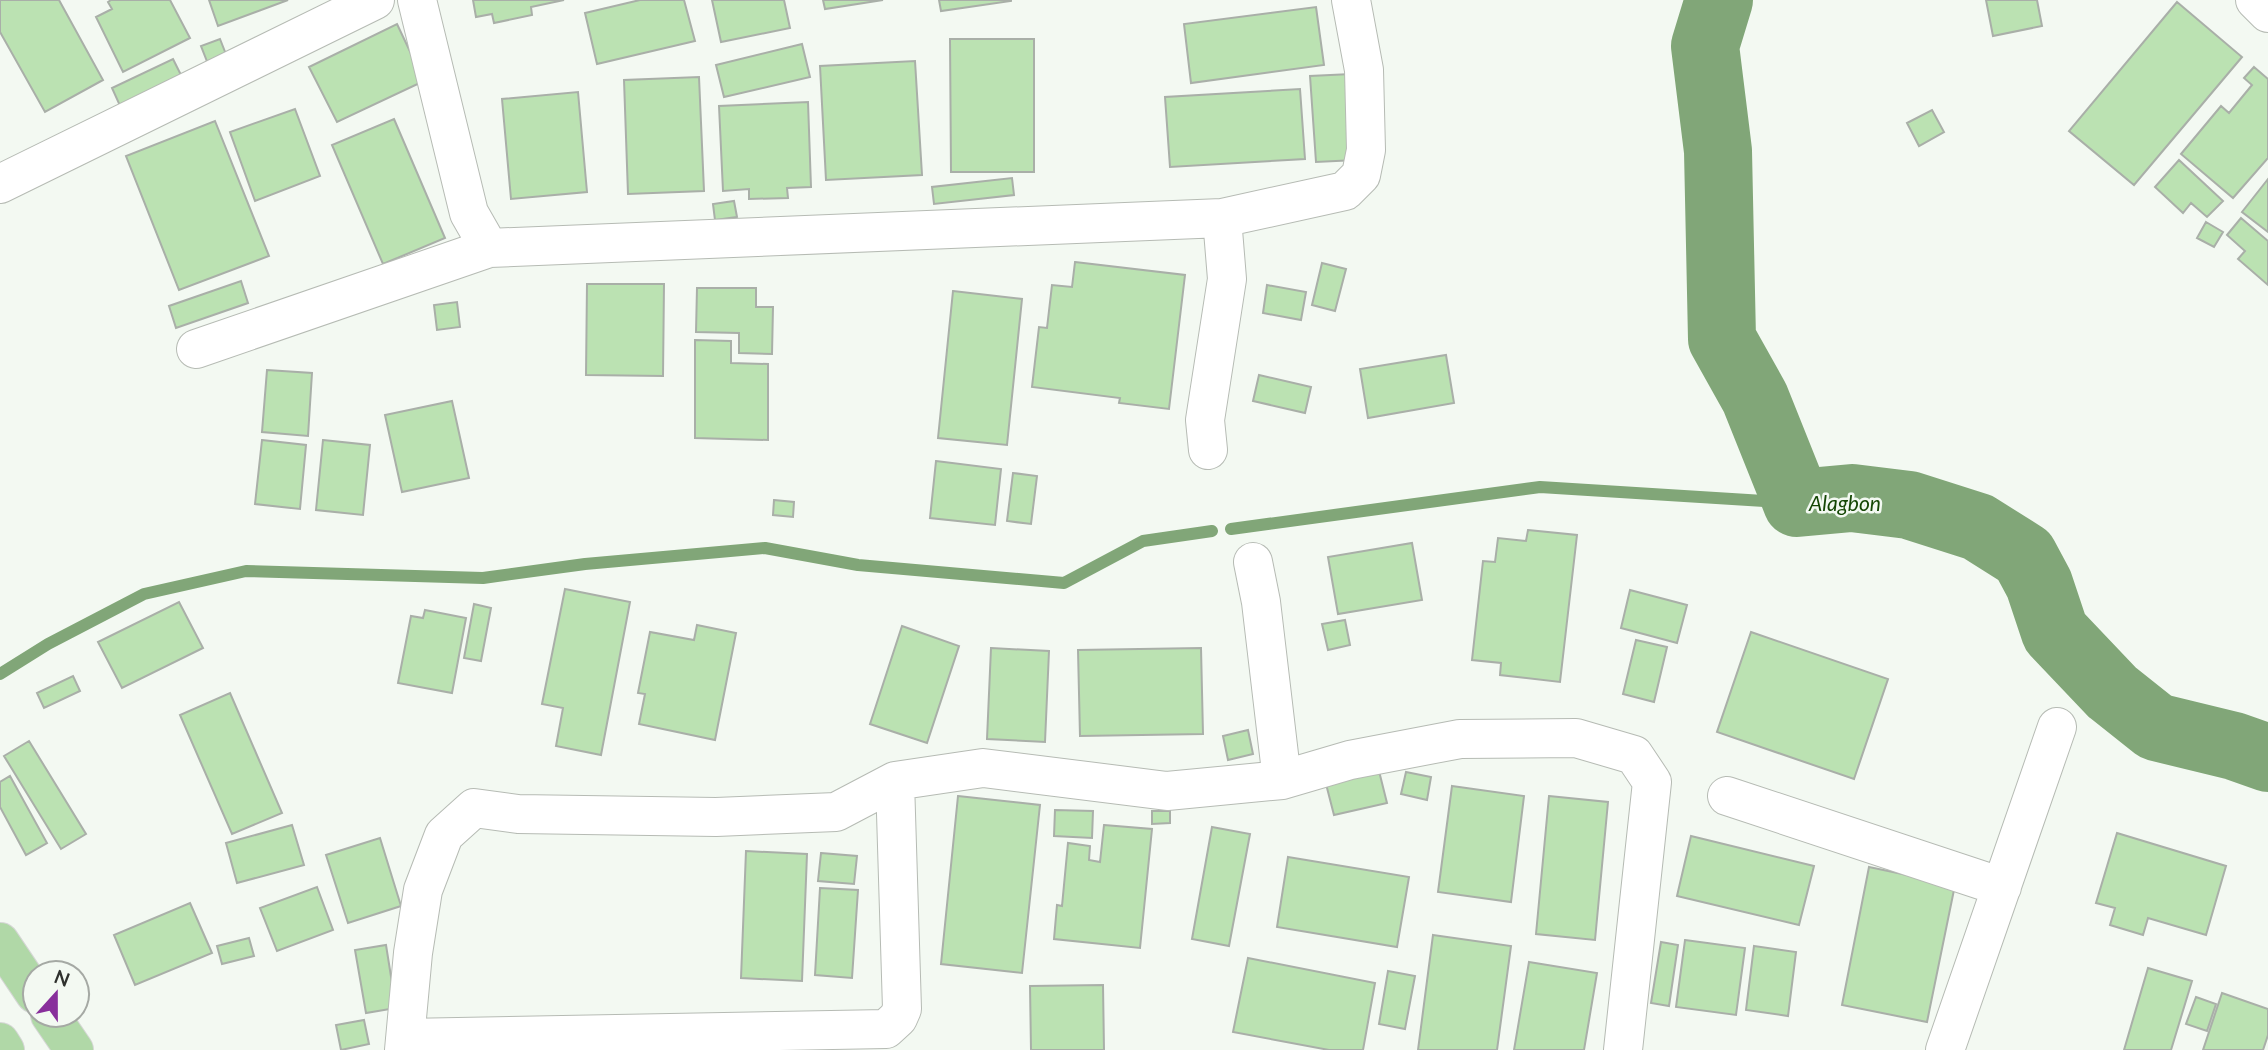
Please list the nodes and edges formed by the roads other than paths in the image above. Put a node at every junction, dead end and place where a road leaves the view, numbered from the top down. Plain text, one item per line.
1 (375, 0) edge
2 (417, 0) edge
3 (1351, 0) edge
4 (2255, 0) edge
5 (2268, 13) edge
6 (0, 184) edge
7 (1222, 218) junction
8 (489, 248) junction
9 (196, 349) dead end
10 (1208, 450) dead end
11 (1253, 562) dead end
12 (2057, 727) dead end
13 (1282, 779) junction
14 (895, 781) junction
15 (1727, 796) dead end
16 (2002, 887) junction
17 (0, 942) edge
18 (21, 973) edge
19 (60, 1029) edge
20 (0, 1042) edge
21 (405, 1044) edge
22 (5, 1050) edge
23 (74, 1050) edge
24 (1623, 1050) edge
25 (1945, 1050) edge

1 - 6 street
2 - 8 street
3 - 7 street
4 - 5 street
7 - 8 street
7 - 10 street
8 - 9 street
11 - 13 street
12 - 16 street
13 - 14 street
13 - 24 street
14 - 21 street
14 - 21 street
15 - 16 street
16 - 25 street
17 - 18 main road
19 - 23 main road
20 - 22 main road

